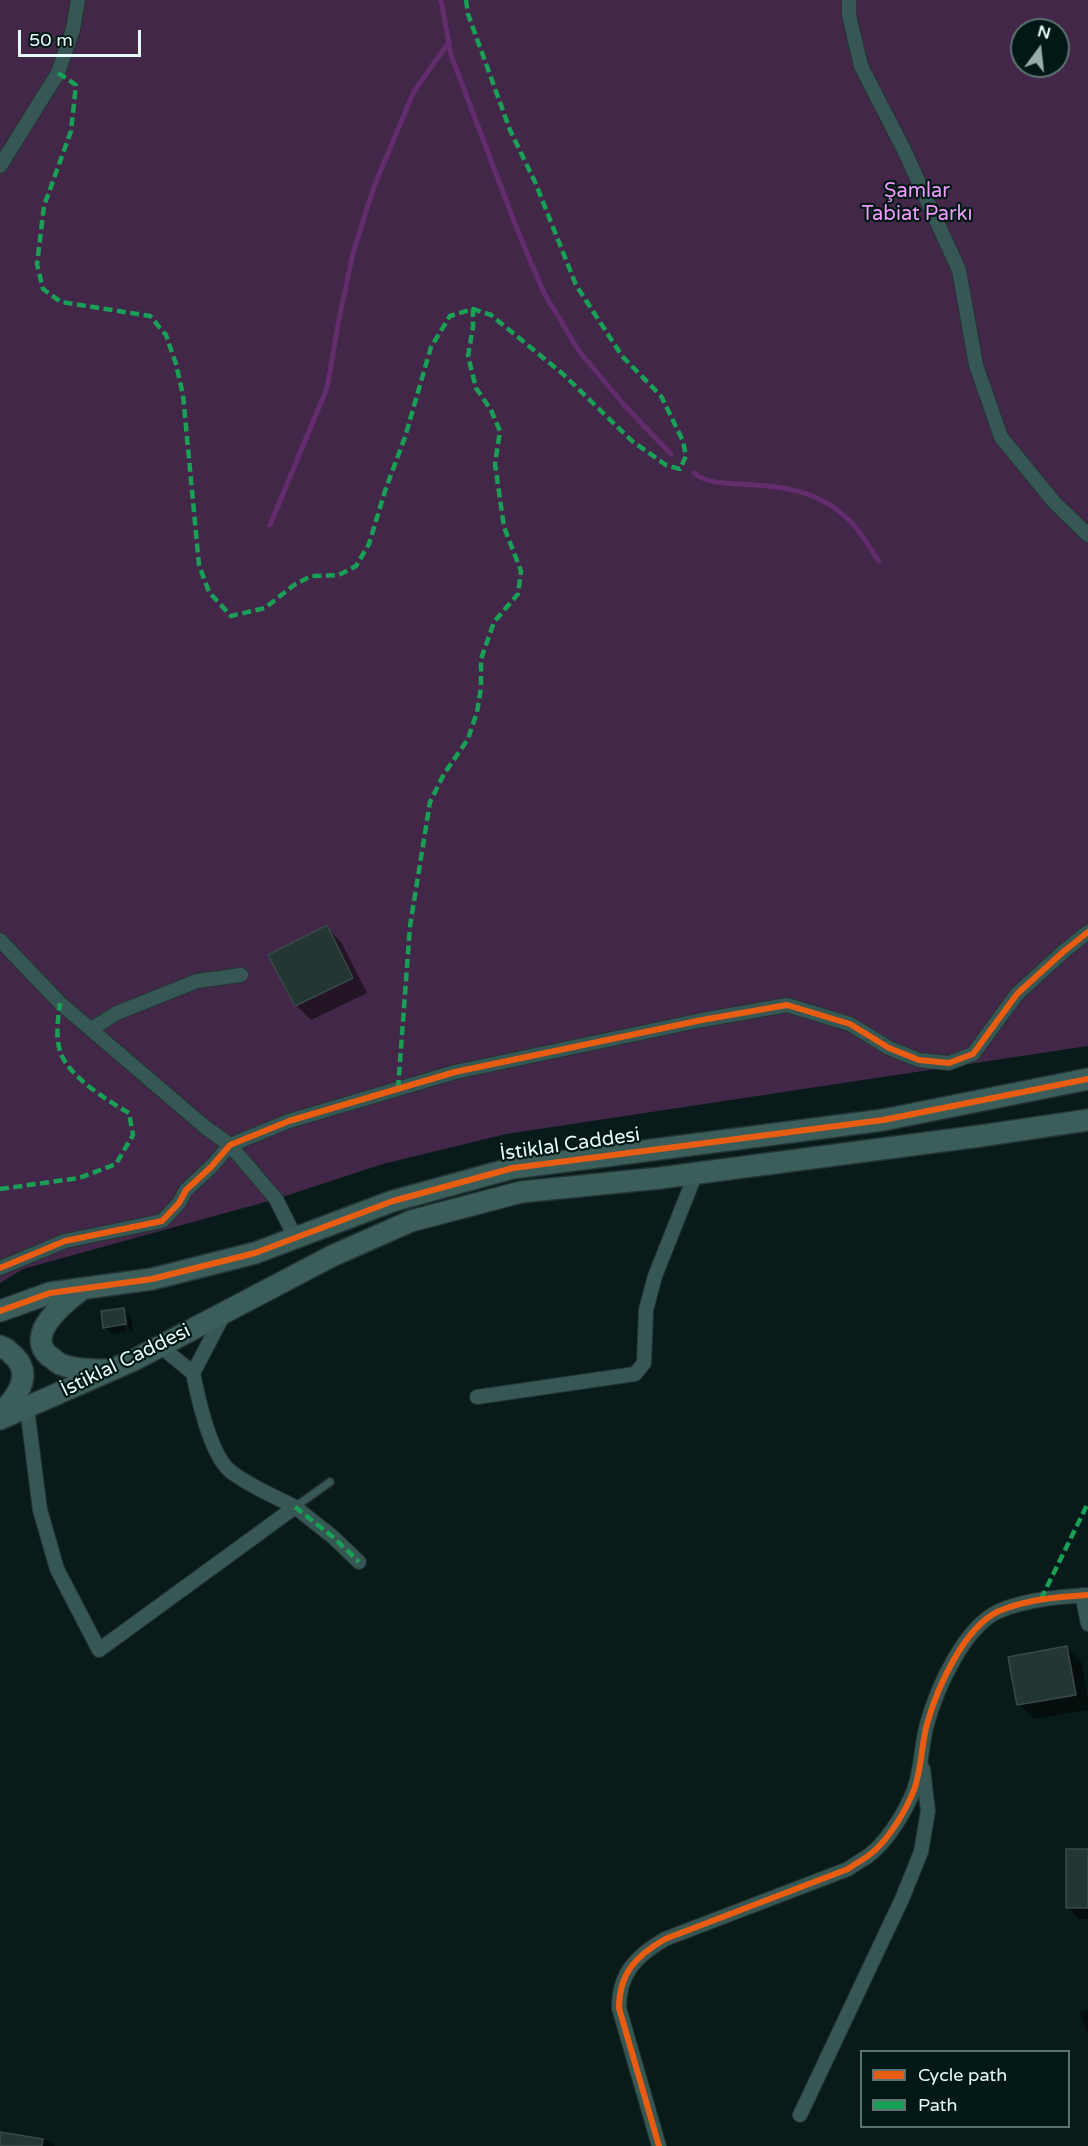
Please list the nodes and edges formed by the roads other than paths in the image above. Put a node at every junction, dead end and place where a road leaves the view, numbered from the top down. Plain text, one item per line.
1 (78, 0) edge
2 (849, 0) edge
3 (0, 166) edge
4 (1088, 535) edge
5 (1088, 933) edge
6 (2, 945) edge
7 (241, 975) dead end
8 (91, 1029) junction
9 (1088, 1079) edge
10 (1088, 1120) edge
11 (230, 1145) junction
12 (696, 1173) junction
13 (296, 1239) junction
14 (0, 1268) edge
15 (82, 1290) junction
16 (0, 1311) edge
17 (224, 1313) junction
18 (0, 1346) edge
19 (160, 1346) junction
20 (112, 1370) junction
21 (193, 1373) junction
22 (477, 1397) dead end
23 (27, 1408) junction
24 (0, 1413) edge
25 (0, 1419) edge
26 (330, 1482) dead end
27 (295, 1507) junction
28 (359, 1562) dead end
29 (1085, 1595) edge
30 (1088, 1624) edge
31 (922, 1761) junction
32 (800, 2115) dead end
33 (659, 2146) edge

1 - 3 street
2 - 4 street
5 - 11 street
6 - 8 street
7 - 8 street
8 - 11 street
9 - 13 main road, İstiklal Caddesi
10 - 12 main road, İstiklal Caddesi
11 - 13 street
11 - 14 street
12 - 17 main road, İstiklal Caddesi
12 - 22 street
13 - 15 main road, İstiklal Caddesi
15 - 16 main road, İstiklal Caddesi
15 - 20 main road
17 - 19 main road, İstiklal Caddesi
17 - 21 street
18 - 24 main road
19 - 20 main road, İstiklal Caddesi
19 - 21 street
20 - 23 main road, İstiklal Caddesi
21 - 27 street
23 - 25 main road, İstiklal Caddesi
23 - 27 street
26 - 27 lane
27 - 28 street
29 - 30 street
29 - 31 street
31 - 32 street
31 - 33 street

